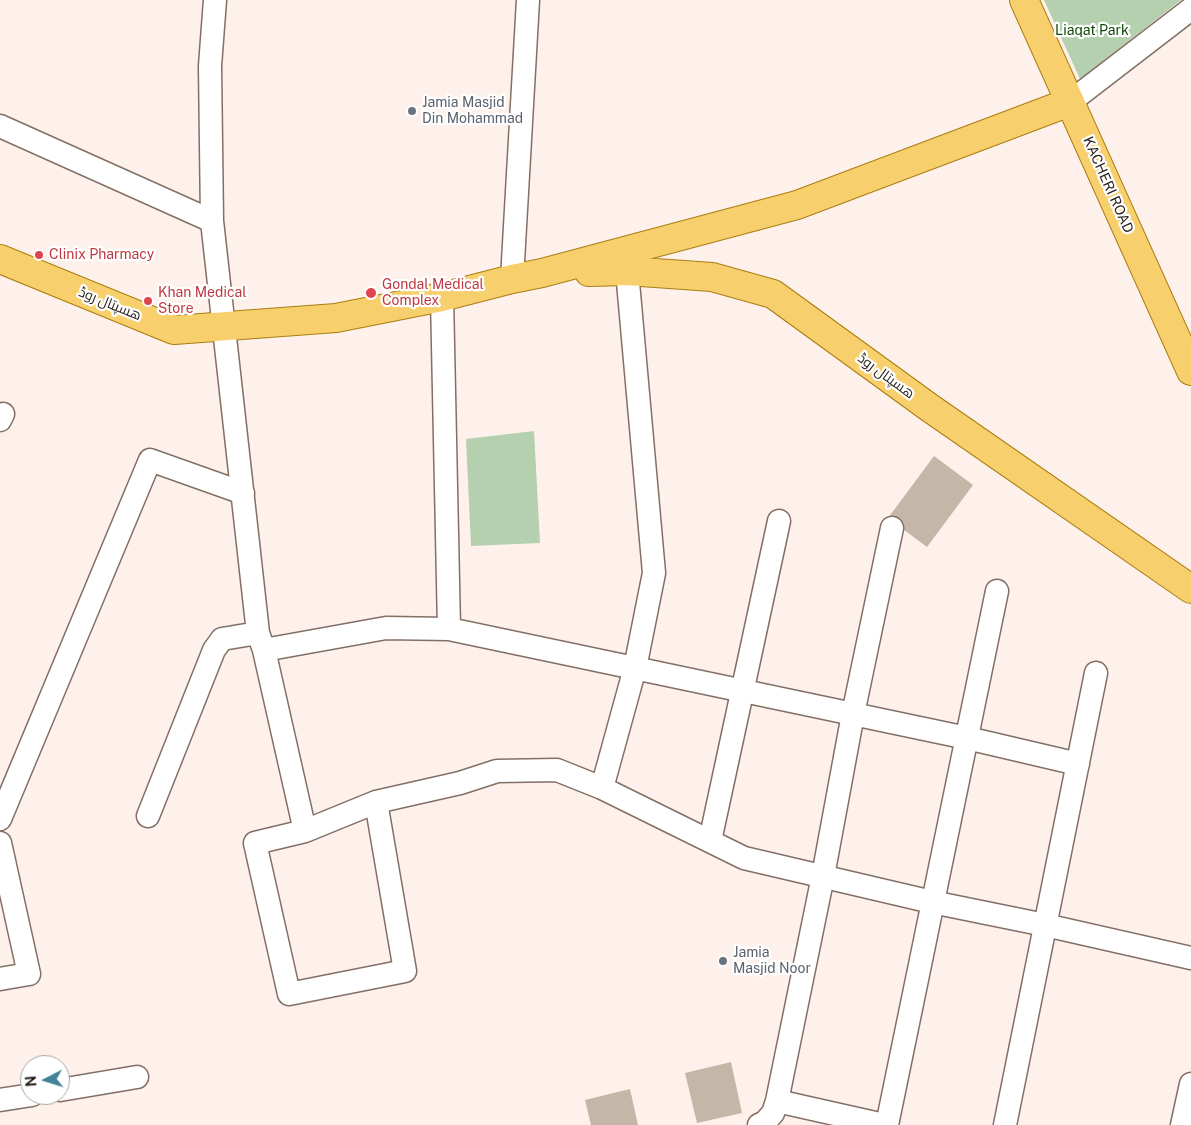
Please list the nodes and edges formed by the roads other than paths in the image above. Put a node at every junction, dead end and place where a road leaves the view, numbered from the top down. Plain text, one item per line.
1 (214, 0) edge
2 (528, 0) edge
3 (1024, 0) edge
4 (1191, 9) edge
5 (1070, 102) junction
6 (0, 126) edge
7 (212, 221) junction
8 (0, 259) edge
9 (627, 271) junction
10 (542, 273) junction
11 (512, 279) junction
12 (442, 297) junction
13 (224, 327) junction
14 (1191, 371) edge
15 (243, 493) junction
16 (779, 521) dead end
17 (892, 528) dead end
18 (1191, 589) edge
19 (998, 591) dead end
20 (449, 629) junction
21 (261, 641) junction
22 (635, 668) junction
23 (1096, 673) dead end
24 (743, 691) junction
25 (853, 714) junction
26 (967, 738) junction
27 (1078, 764) junction
28 (602, 788) junction
29 (376, 802) junction
30 (148, 816) dead end
31 (0, 819) edge
32 (305, 831) junction
33 (710, 841) junction
34 (0, 843) edge
35 (823, 876) junction
36 (932, 902) junction
37 (1045, 925) junction
38 (1191, 958) edge
39 (0, 978) edge
40 (137, 1077) dead end
41 (1191, 1084) edge
42 (70, 1088) edge
43 (20, 1097) edge
44 (0, 1100) edge
45 (777, 1101) junction
46 (759, 1125) edge
47 (886, 1125) edge
48 (1005, 1125) edge
49 (1182, 1125) edge

1 - 7 street
2 - 11 street
3 - 5 main road, KACHERI ROAD
4 - 5 street
5 - 10 main road
5 - 14 main road, KACHERI ROAD
6 - 7 street
7 - 13 street
8 - 13 main road, ھسپتال روڈ
9 - 10 main road, ھسپتال روڈ
9 - 18 main road, ھسپتال روڈ
9 - 22 street
10 - 11 main road, ھسپتال روڈ
11 - 12 main road, ھسپتال روڈ
12 - 13 main road, ھسپتال روڈ
12 - 20 street
13 - 15 street
15 - 21 street
15 - 31 street
16 - 24 street
17 - 25 street
19 - 26 street
20 - 21 street
20 - 22 street
21 - 30 street
21 - 32 street
22 - 24 street
22 - 28 street
23 - 27 street
24 - 25 street
24 - 33 street
25 - 26 street
25 - 35 street
26 - 27 street
26 - 36 street
27 - 37 street
28 - 29 street
28 - 33 street
29 - 32 street
29 - 32 street
33 - 35 street
34 - 39 street
35 - 36 street
35 - 45 street
36 - 37 street
36 - 47 street
37 - 38 street
37 - 48 street
40 - 42 street
41 - 49 street
43 - 44 street
45 - 46 street
45 - 47 street

